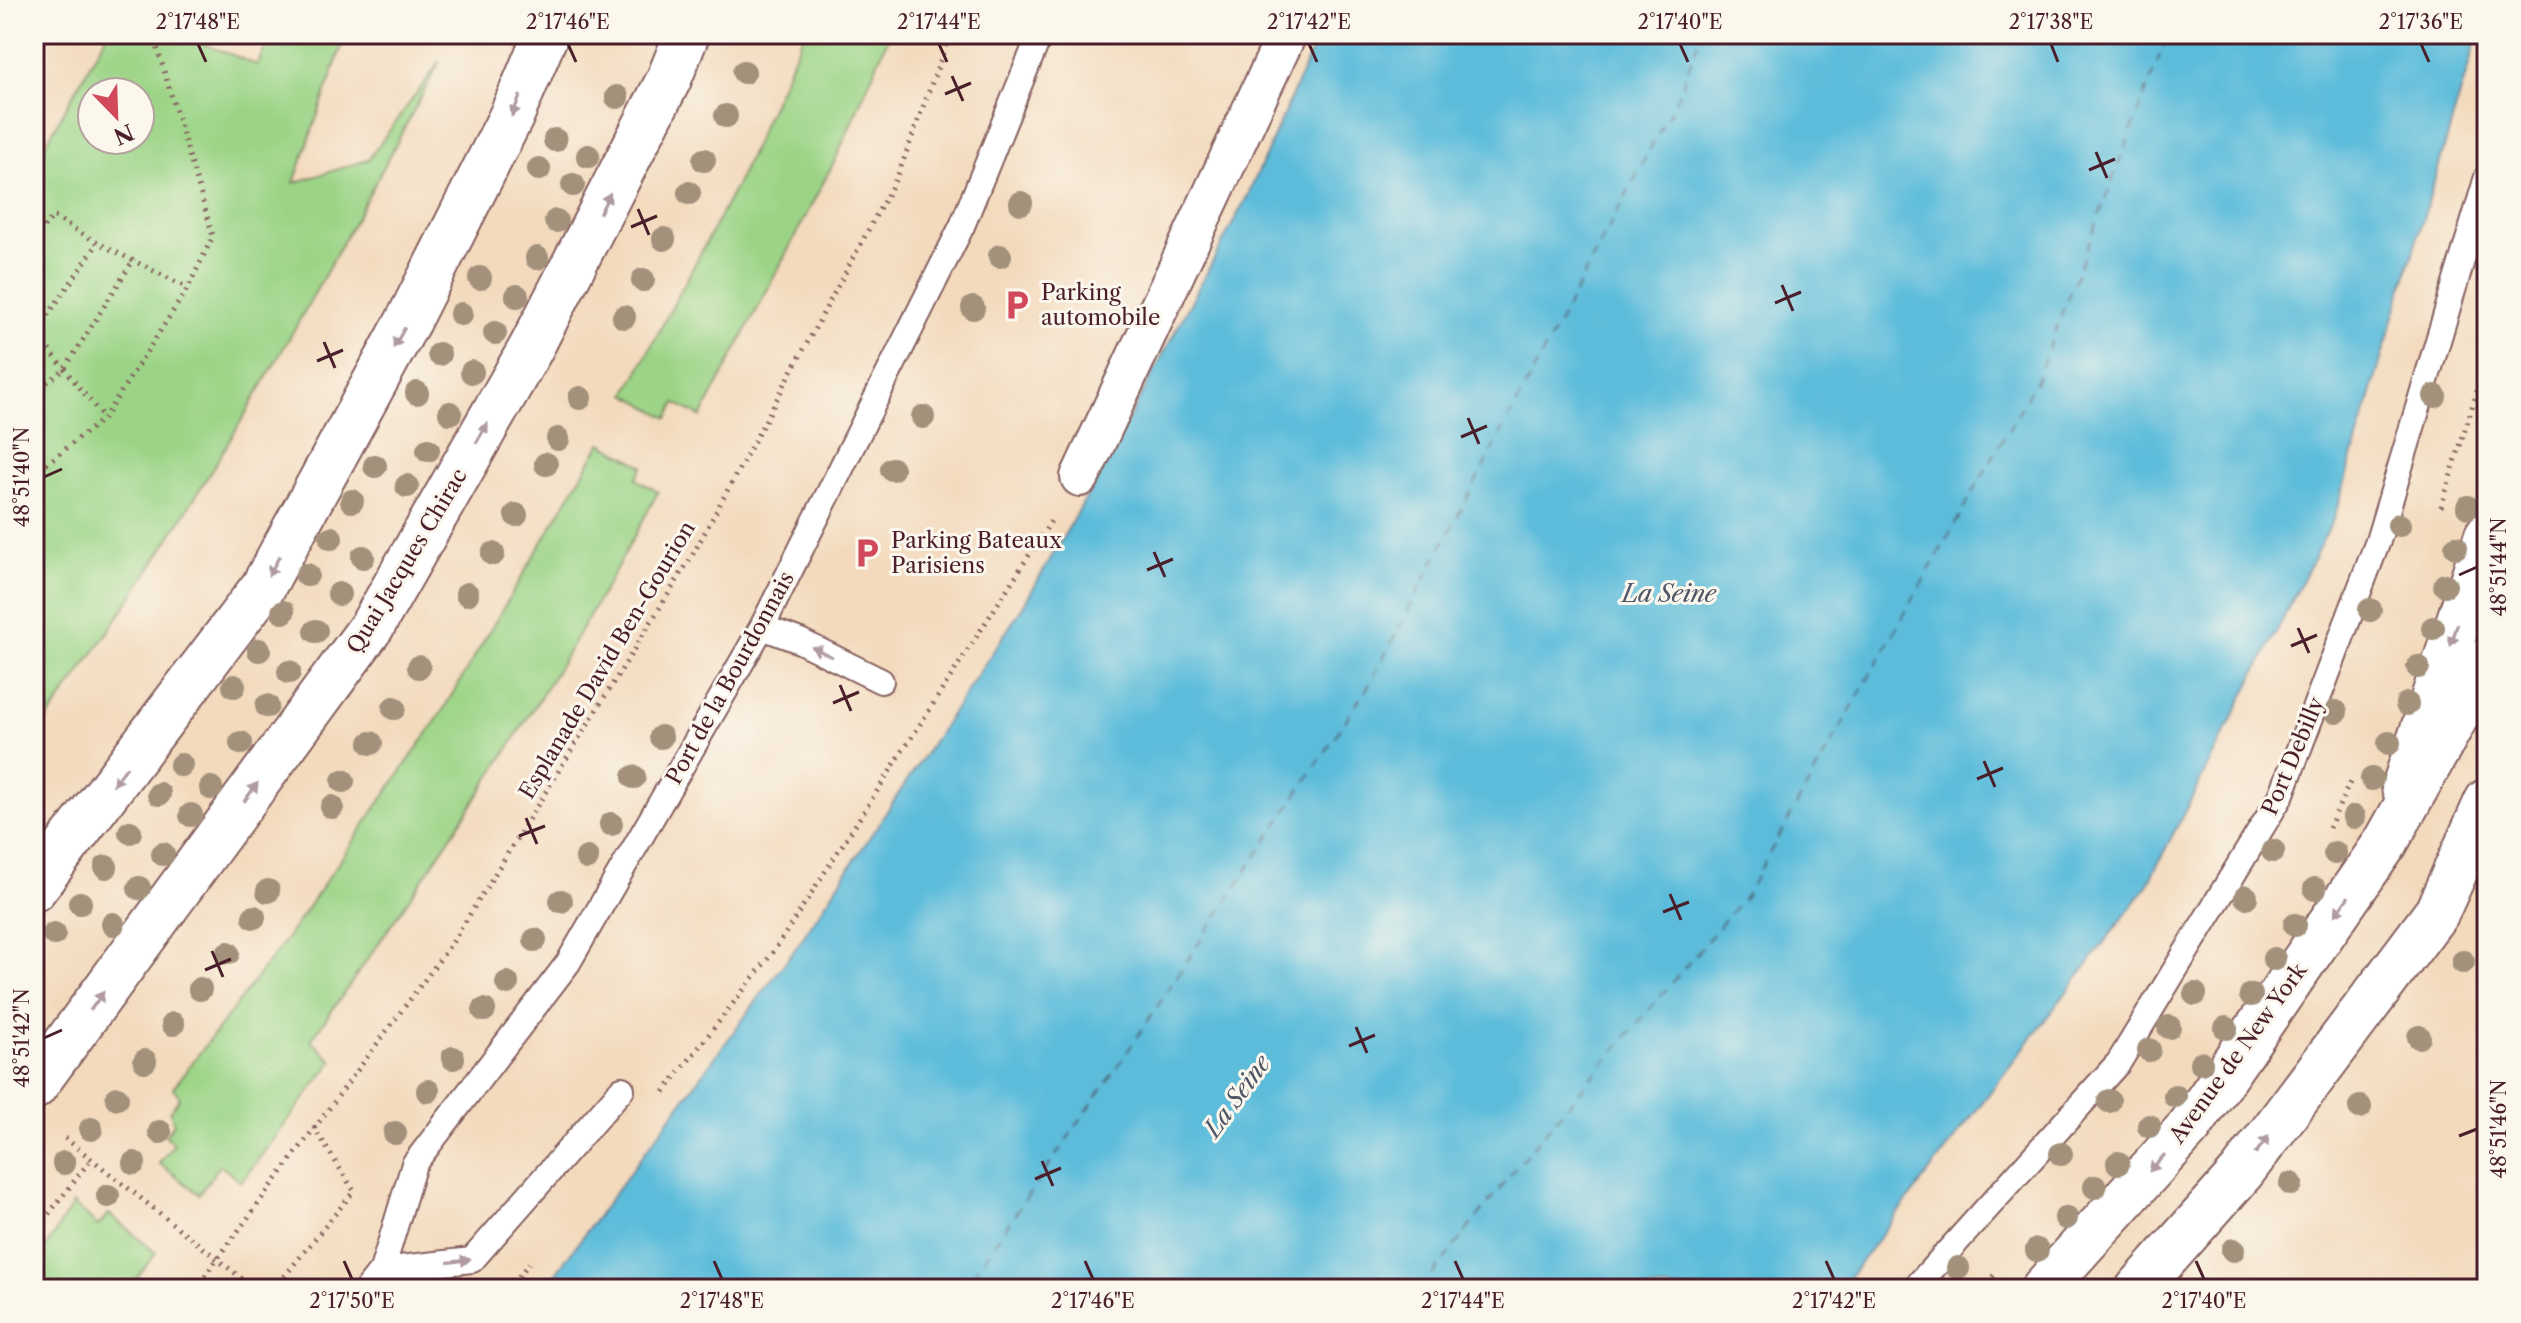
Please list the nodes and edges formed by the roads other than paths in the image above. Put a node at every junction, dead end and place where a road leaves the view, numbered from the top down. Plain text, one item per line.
1 (546, 34) edge
2 (687, 34) edge
3 (1040, 34) edge
4 (1287, 34) edge
5 (2487, 177) edge
6 (1080, 477) road end
7 (2487, 535) edge
8 (762, 627) junction
9 (2487, 661) edge
10 (881, 681) dead end
11 (2487, 801) edge
12 (2487, 839) edge
13 (2386, 842) junction
14 (34, 889) edge
15 (2437, 912) junction
16 (34, 1087) edge
17 (622, 1089) dead end
18 (374, 1280) edge
19 (1914, 1289) edge
20 (2043, 1289) edge
21 (2138, 1289) edge

1 -> 14 main road
16 -> 2 main road, Quai Jacques Chirac
3 - 8 lane, Port de la Bourdonnais
4 - 6 street
5 - 19 lane, Port Debilly
7 -> 13 main road, Avenue de New York
10 -> 8 lane
8 - 18 lane, Port de la Bourdonnais
9 - 13 main road, Avenue de New York
11 - 15 main road
12 - 15 main road
13 -> 20 main road, Avenue de New York
21 -> 15 main road
18 -> 17 lane

